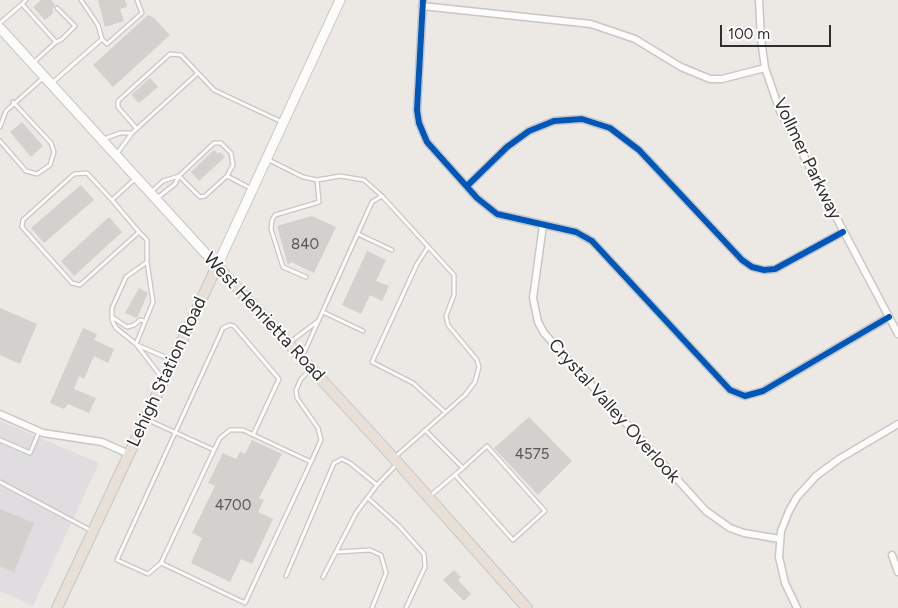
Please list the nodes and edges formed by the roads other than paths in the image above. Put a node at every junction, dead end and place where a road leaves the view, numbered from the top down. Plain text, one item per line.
1 (26, 0) edge
2 (81, 0) edge
3 (137, 0) edge
4 (340, 0) edge
5 (759, 0) edge
6 (422, 3) edge
7 (22, 4) junction
8 (57, 8) dead end
9 (0, 23) edge
10 (0, 28) edge
11 (102, 39) junction
12 (56, 42) junction
13 (32, 63) junction
14 (765, 68) junction
15 (198, 73) junction
16 (44, 76) junction
17 (51, 84) junction
18 (14, 102) junction
19 (283, 123) junction
20 (0, 127) edge
21 (138, 128) junction
22 (132, 133) junction
23 (102, 140) junction
24 (0, 141) edge
25 (116, 155) junction
26 (266, 159) junction
27 (179, 176) junction
28 (227, 176) junction
29 (137, 177) junction
30 (317, 180) junction
31 (467, 186) junction
32 (252, 190) junction
33 (153, 196) junction
34 (382, 196) junction
35 (112, 200) junction
36 (543, 225) junction
37 (139, 232) junction
38 (843, 232) junction
39 (358, 234) junction
40 (428, 247) junction
41 (392, 250) dead end
42 (147, 262) junction
43 (217, 266) junction
44 (306, 277) dead end
45 (323, 312) junction
46 (112, 317) junction
47 (888, 317) junction
48 (144, 321) junction
49 (318, 321) junction
50 (363, 331) dead end
51 (898, 334) edge
52 (136, 344) junction
53 (289, 344) junction
54 (301, 358) junction
55 (173, 360) junction
56 (311, 368) junction
57 (164, 379) junction
58 (445, 412) junction
59 (0, 414) edge
60 (146, 418) junction
61 (898, 424) edge
62 (425, 430) junction
63 (39, 431) junction
64 (175, 432) junction
65 (253, 435) junction
66 (0, 440) edge
67 (214, 450) junction
68 (129, 454) junction
69 (396, 461) junction
70 (311, 462) junction
71 (463, 468) junction
72 (455, 476) junction
73 (0, 482) edge
74 (377, 485) junction
75 (368, 498) junction
76 (429, 498) junction
77 (93, 531) junction
78 (780, 539) junction
79 (337, 552) junction
80 (892, 555) dead end
81 (161, 564) junction
82 (898, 572) edge
83 (286, 576) dead end
84 (324, 577) dead end
85 (57, 608) edge
86 (372, 608) edge
87 (406, 608) edge
88 (527, 608) edge
89 (797, 608) edge

1 - 7 lane
2 - 11 lane
3 - 11 lane
4 - 19 main road, Lehigh Station Road
5 - 14 street, Vollmer Parkway
6 - 14 street
6 - 31 street
7 - 9 lane
7 - 12 lane
8 - 12 lane
10 - 13 main road, West Henrietta Road
11 - 17 lane
12 - 13 lane
13 - 16 main road, West Henrietta Road
14 - 38 street, Vollmer Parkway
15 - 19 lane
15 - 21 lane
15 - 21 lane
16 - 17 main road, West Henrietta Road
16 - 18 lane
17 - 23 main road, West Henrietta Road
18 - 20 lane
18 - 24 lane
19 - 26 main road, Lehigh Station Road
21 - 22 lane
22 - 23 lane
22 - 25 lane
23 - 25 main road, West Henrietta Road
25 - 29 main road, West Henrietta Road
26 - 30 lane
26 - 32 main road, Lehigh Station Road
27 - 28 lane
27 - 28 lane
27 - 33 lane
27 - 33 lane
28 - 32 lane
29 - 33 main road, West Henrietta Road
29 - 35 lane
30 - 34 lane
30 - 44 lane
31 - 36 street
31 - 38 street
32 - 43 main road, Lehigh Station Road
33 - 43 main road, West Henrietta Road
34 - 39 lane
34 - 40 lane
35 - 37 lane
35 - 37 lane
36 - 47 street
36 - 78 street, Crystal Valley Overlook
37 - 42 lane
38 - 47 street, Vollmer Parkway
39 - 41 lane
39 - 45 lane
40 - 58 lane
40 - 58 lane
42 - 46 lane
42 - 48 lane
43 - 53 main road, West Henrietta Road
43 - 55 main road, Lehigh Station Road
45 - 49 lane
45 - 50 lane
46 - 48 lane
46 - 52 lane
47 - 51 street, Vollmer Parkway
48 - 52 lane
49 - 53 lane
49 - 54 lane
52 - 55 lane
52 - 57 lane
53 - 54 main road, West Henrietta Road
54 - 56 main road, West Henrietta Road
55 - 57 main road, Lehigh Station Road
56 - 69 main road, West Henrietta Road
56 - 70 lane
57 - 60 main road, Lehigh Station Road
58 - 62 lane
59 - 63 street
60 - 64 lane
60 - 68 main road, Lehigh Station Road
61 - 78 street
62 - 69 lane
62 - 71 lane
63 - 66 lane
63 - 68 street
64 - 65 lane
64 - 67 lane
64 - 81 lane
65 - 67 lane
65 - 70 lane
67 - 81 lane
68 - 77 main road, Lehigh Station Road
69 - 74 lane
69 - 76 main road, West Henrietta Road
70 - 81 lane
71 - 72 lane
71 - 72 lane
72 - 76 lane
73 - 77 lane
74 - 75 lane
74 - 83 lane
75 - 79 lane
75 - 87 lane
76 - 88 main road, West Henrietta Road
77 - 85 main road, Lehigh Station Road
78 - 89 street
79 - 84 lane
79 - 86 lane
80 - 82 street

